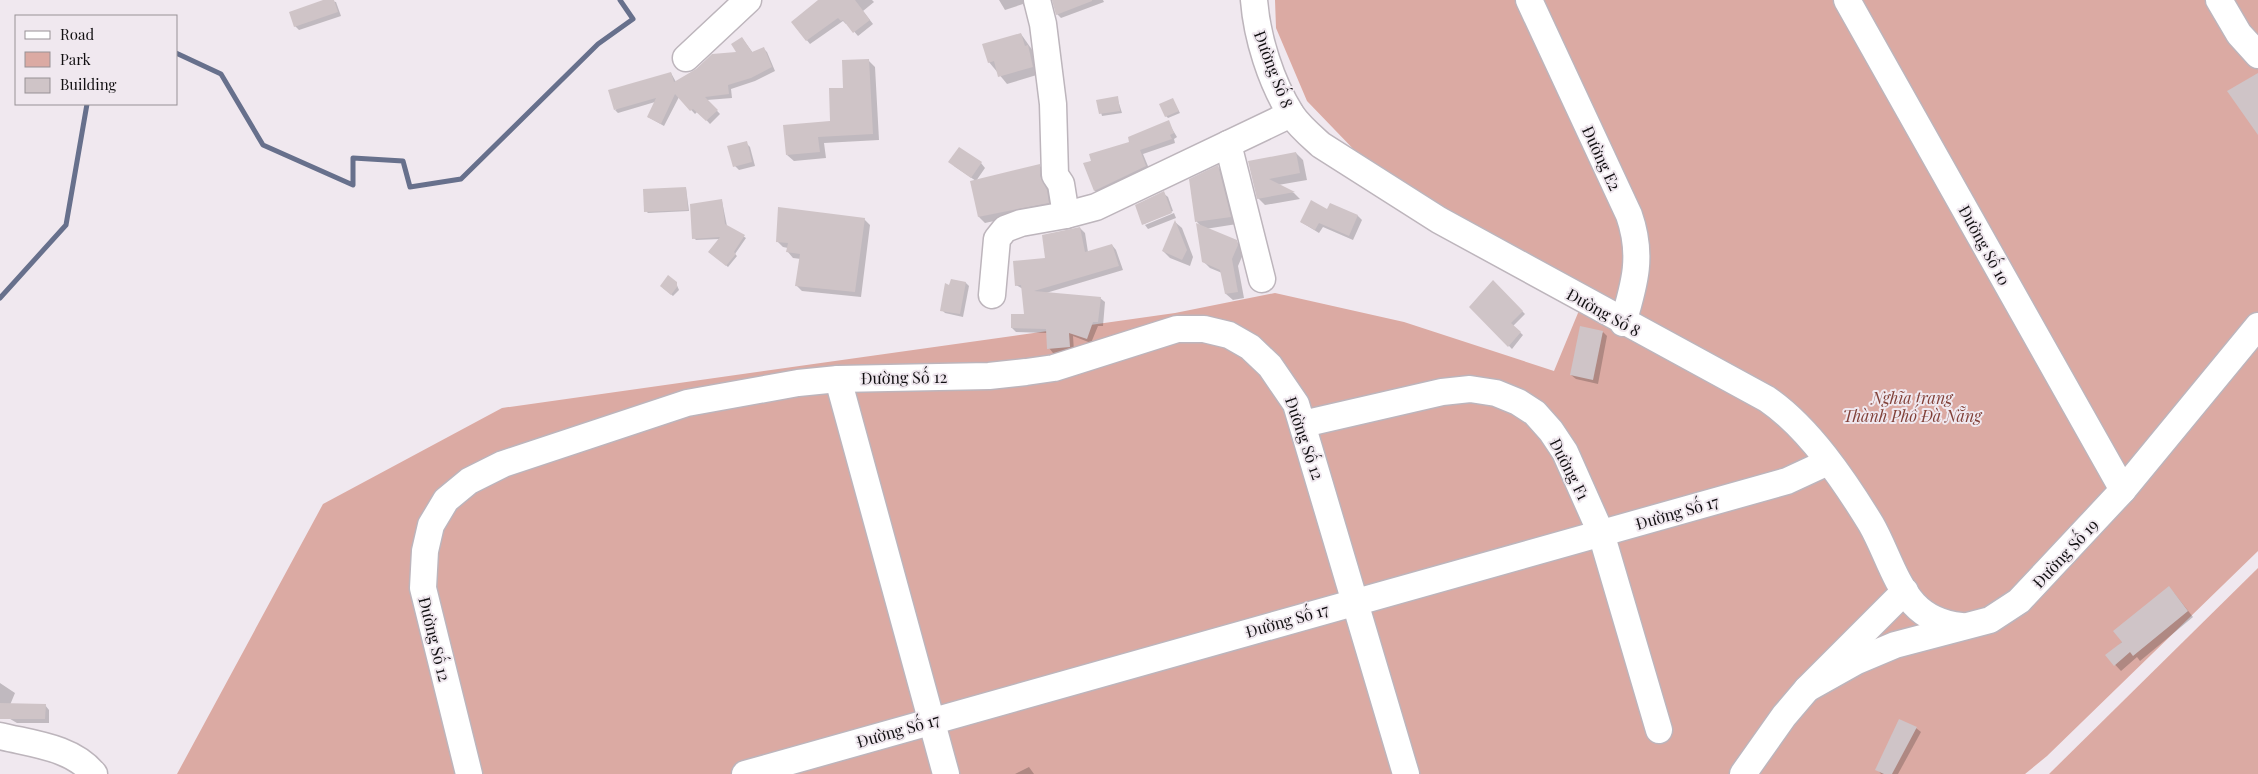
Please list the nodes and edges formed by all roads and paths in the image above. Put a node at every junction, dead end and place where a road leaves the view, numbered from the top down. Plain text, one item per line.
1 (748, 0) edge
2 (1037, 0) edge
3 (1254, 0) edge
4 (1529, 0) edge
5 (1847, 0) edge
6 (2219, 0) edge
7 (2258, 55) edge
8 (686, 58) dead end
9 (1291, 114) junction
10 (1228, 144) junction
11 (1066, 215) junction
12 (1262, 279) dead end
13 (992, 295) dead end
14 (1624, 323) junction
15 (2258, 326) edge
16 (838, 379) junction
17 (1303, 424) junction
18 (1828, 462) junction
19 (2123, 490) junction
20 (1601, 534) junction
21 (1905, 591) junction
22 (1355, 601) junction
23 (1961, 626) junction
24 (1807, 689) junction
25 (931, 721) junction
26 (1659, 730) dead end
27 (0, 736) edge
28 (94, 774) edge
29 (469, 774) edge
30 (745, 774) edge
31 (946, 774) edge
32 (1406, 774) edge
33 (1743, 774) edge

1 - 8 street
2 - 11 street
3 - 9 street, Đường Số 8
4 - 14 street, Đường E2
5 - 19 street, Đường Số 10
6 - 7 street
9 - 10 street
9 - 14 street, Đường Số 8
10 - 11 street
10 - 12 street
11 - 13 street
14 - 18 street, Đường Số 8
15 - 19 street, Đường Số 19
16 - 17 street, Đường Số 12
16 - 25 street, Đường Số 12
16 - 29 street, Đường Số 12
17 - 20 street, Đường F1
17 - 22 street, Đường Số 12
18 - 20 street, Đường Số 17
18 - 21 street, Đường Số 8
19 - 23 street, Đường Số 19
20 - 22 street, Đường Số 17
20 - 26 street, Đường F1
21 - 23 street, Đường Số 8
21 - 24 street, Đường Số 19
22 - 25 street, Đường Số 17
22 - 32 street, Đường Số 12
23 - 24 street, Đường Số 19
24 - 33 street, Đường Số 19
25 - 30 street, Đường Số 17
25 - 31 street, Đường Số 12
27 - 28 street

